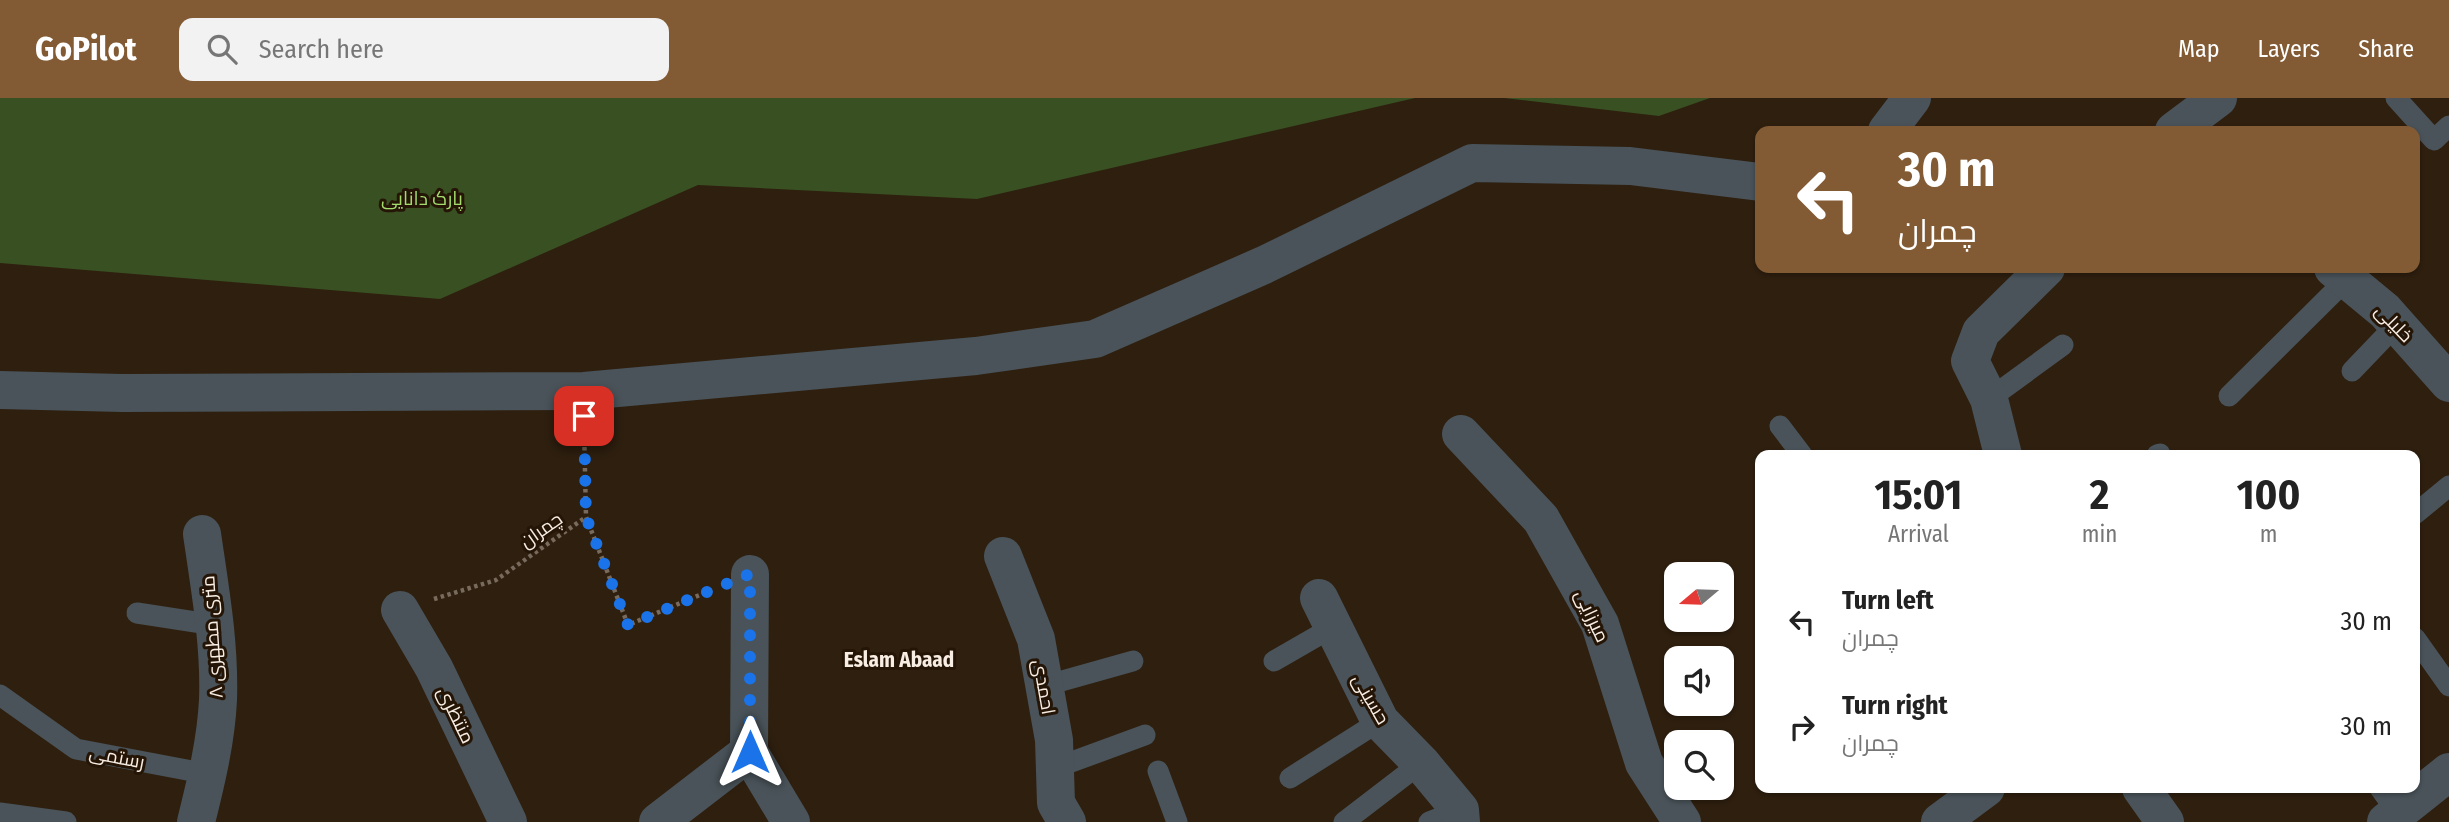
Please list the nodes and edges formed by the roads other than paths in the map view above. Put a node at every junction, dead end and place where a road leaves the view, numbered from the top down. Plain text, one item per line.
1 (1912, 98) edge
2 (2218, 98) edge
3 (2396, 98) edge
4 (1891, 126) edge
5 (2182, 126) edge
6 (2449, 126) edge
7 (1755, 181) edge
8 (2041, 273) edge
9 (2340, 273) edge
10 (2397, 324) junction
11 (2063, 345) dead end
12 (2352, 371) dead end
13 (2449, 383) edge
14 (0, 390) edge
15 (2230, 396) dead end
16 (1989, 399) junction
17 (1780, 426) dead end
18 (1461, 434) dead end
19 (1798, 450) edge
20 (2002, 450) edge
21 (2449, 486) edge
22 (2420, 510) edge
23 (202, 534) dead end
24 (1003, 556) dead end
25 (750, 574) road end
26 (400, 610) road end
27 (1326, 612) joint
28 (137, 613) dead end
29 (215, 625) junction
30 (2420, 645) edge
31 (1274, 661) dead end
32 (1133, 662) dead end
33 (1044, 686) junction
34 (2449, 686) edge
35 (0, 695) edge
36 (1380, 721) junction
37 (1145, 736) dead end
38 (750, 752) junction
39 (1421, 763) junction
40 (1055, 768) junction
41 (1158, 771) dead end
42 (208, 774) junction
43 (1290, 778) dead end
44 (2446, 783) edge
45 (1979, 793) edge
46 (2145, 793) edge
47 (2388, 807) edge
48 (0, 813) edge
49 (1450, 818) edge
50 (499, 819) edge
51 (66, 822) edge
52 (197, 822) edge
53 (659, 822) edge
54 (791, 822) edge
55 (1067, 822) edge
56 (1177, 822) edge
57 (1344, 822) edge
58 (1682, 822) edge
59 (1940, 822) edge
60 (2165, 822) edge

1 - 4 street
2 - 5 street
3 - 6 lane
7 - 14 street
8 - 16 street
9 - 10 street, خلیلی
9 - 15 lane
10 - 12 lane
10 - 13 street, خلیلی
11 - 16 lane
16 - 20 street
17 - 19 lane
18 - 58 street, میرزایی
21 - 22 lane
23 - 29 street, ۸ متری مطهری
24 - 33 street, احمدی
25 - 38 street
26 - 50 street, منتظری
27 - 31 lane
27 - 36 street, حسینی
28 - 29 lane
29 - 42 street, ۸ متری مطهری
30 - 34 lane
32 - 33 lane
33 - 40 street, احمدی
35 - 42 lane, رستمی
36 - 39 street, حسینی
36 - 43 lane
37 - 40 lane
38 - 53 street
38 - 54 street
39 - 49 street, حسینی
39 - 57 lane
40 - 55 street, احمدی
41 - 56 lane
42 - 52 street, ۸ متری مطهری
44 - 47 street
45 - 59 street
46 - 60 street
48 - 51 lane

